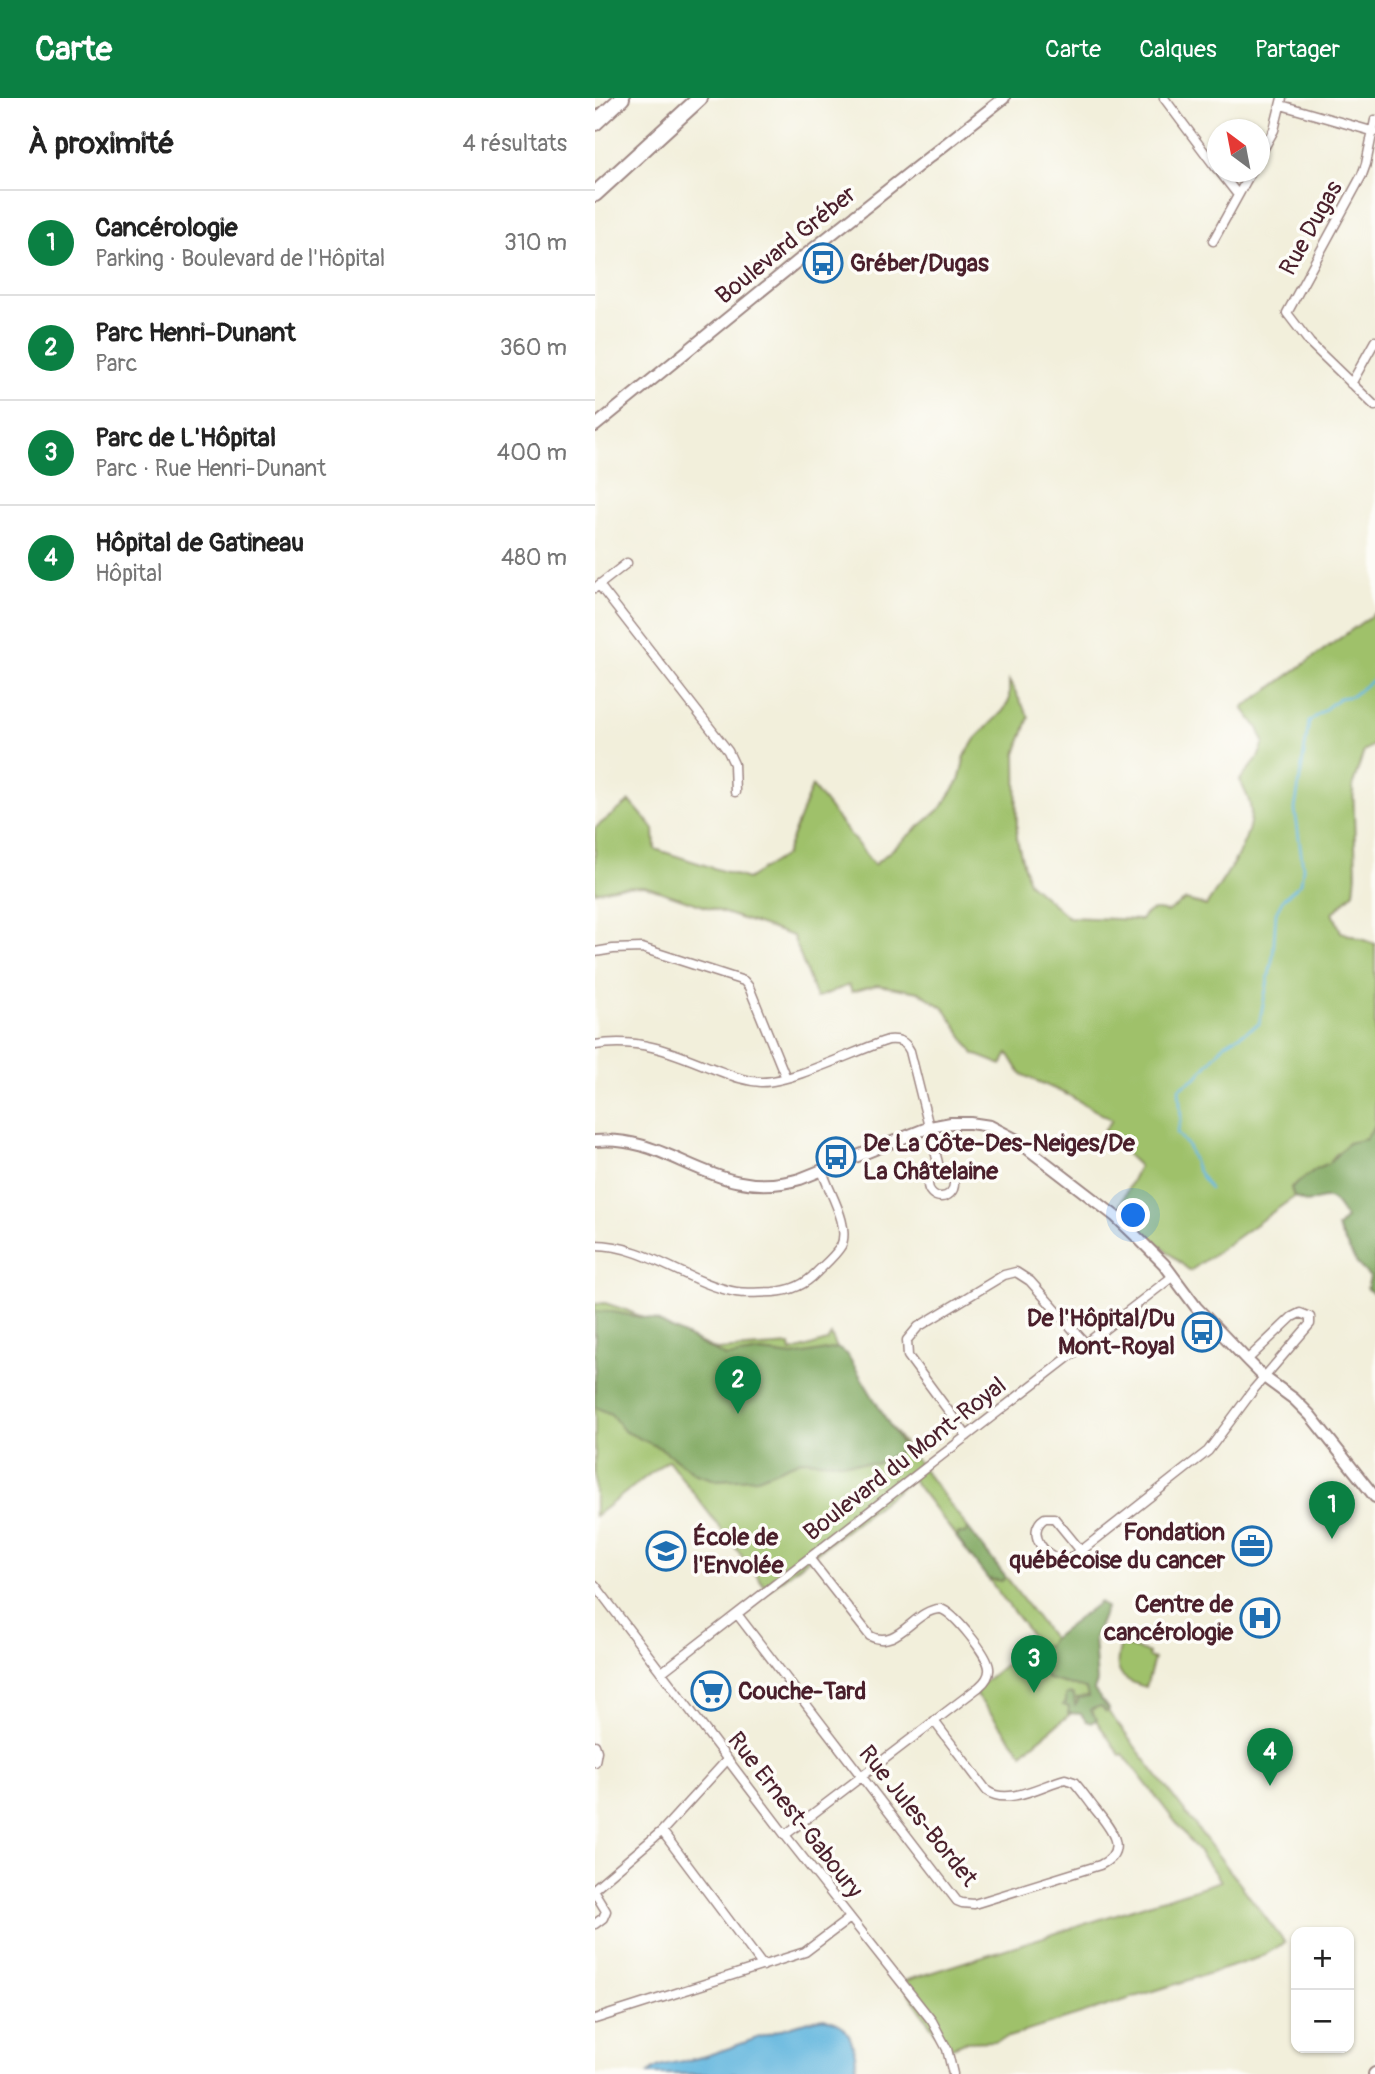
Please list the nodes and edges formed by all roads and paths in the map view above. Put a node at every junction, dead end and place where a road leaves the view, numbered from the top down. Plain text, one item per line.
1 (622, 98) edge
2 (700, 98) edge
3 (1005, 98) edge
4 (1164, 98) edge
5 (1281, 101) edge
6 (1375, 120) edge
7 (595, 123) edge
8 (1374, 131) edge
9 (1270, 137) edge
10 (1207, 154) edge
11 (1228, 182) edge
12 (1245, 182) edge
13 (595, 194) edge
14 (1238, 195) junction
15 (1213, 241) dead end
16 (1375, 341) edge
17 (1351, 384) junction
18 (1375, 406) edge
19 (595, 426) edge
20 (627, 563) dead end
21 (597, 587) edge
22 (735, 792) dead end
23 (595, 952) edge
24 (595, 1045) edge
25 (786, 1078) junction
26 (930, 1127) junction
27 (595, 1141) edge
28 (821, 1170) junction
29 (940, 1171) dead end
30 (595, 1245) edge
31 (1172, 1277) junction
32 (1086, 1344) junction
33 (1247, 1360) junction
34 (1264, 1377) junction
35 (967, 1436) junction
36 (1375, 1497) edge
37 (1081, 1551) junction
38 (809, 1558) junction
39 (595, 1586) edge
40 (737, 1614) junction
41 (662, 1672) junction
42 (934, 1721) junction
43 (595, 1745) edge
44 (727, 1760) junction
45 (595, 1762) edge
46 (862, 1777) junction
47 (662, 1831) junction
48 (785, 1835) junction
49 (595, 1891) edge
50 (850, 1919) junction
51 (595, 1924) edge
52 (763, 1966) junction
53 (595, 2020) edge
54 (953, 2074) edge

1 - 7 highway
2 - 13 highway
3 - 19 street, Boulevard Gréber
4 - 10 street
5 - 8 street
5 - 9 street
6 - 8 street, Rue Dugas
8 - 17 street, Rue Dugas
11 - 14 street
12 - 14 street
14 - 15 street
16 - 17 street
17 - 18 street
20 - 21 street
21 - 22 street
23 - 25 street
24 - 25 street
25 - 26 street
26 - 28 street
26 - 29 street
26 - 31 street
27 - 28 street
28 - 30 street
31 - 32 street, Boulevard du Mont-Royal
31 - 33 street
32 - 35 street, Boulevard du Mont-Royal
32 - 35 street
33 - 34 street
33 - 34 street
34 - 36 street
34 - 37 street
35 - 38 street, Boulevard du Mont-Royal
37 - 37 street
38 - 40 street, Boulevard du Mont-Royal
38 - 42 street
39 - 41 street, Rue Ernest-Gaboury
40 - 41 street, Boulevard du Mont-Royal
40 - 46 street, Rue Jules-Bordet
41 - 44 street, Rue Ernest-Gaboury
42 - 46 street
42 - 46 street, Rue Jules-Bordet
43 - 45 street
44 - 47 street
44 - 48 street, Rue Ernest-Gaboury
46 - 48 street
47 - 49 street
47 - 52 street
48 - 50 street, Rue Ernest-Gaboury
49 - 51 street
50 - 52 street
50 - 54 street, Rue Ernest-Gaboury
52 - 53 street

